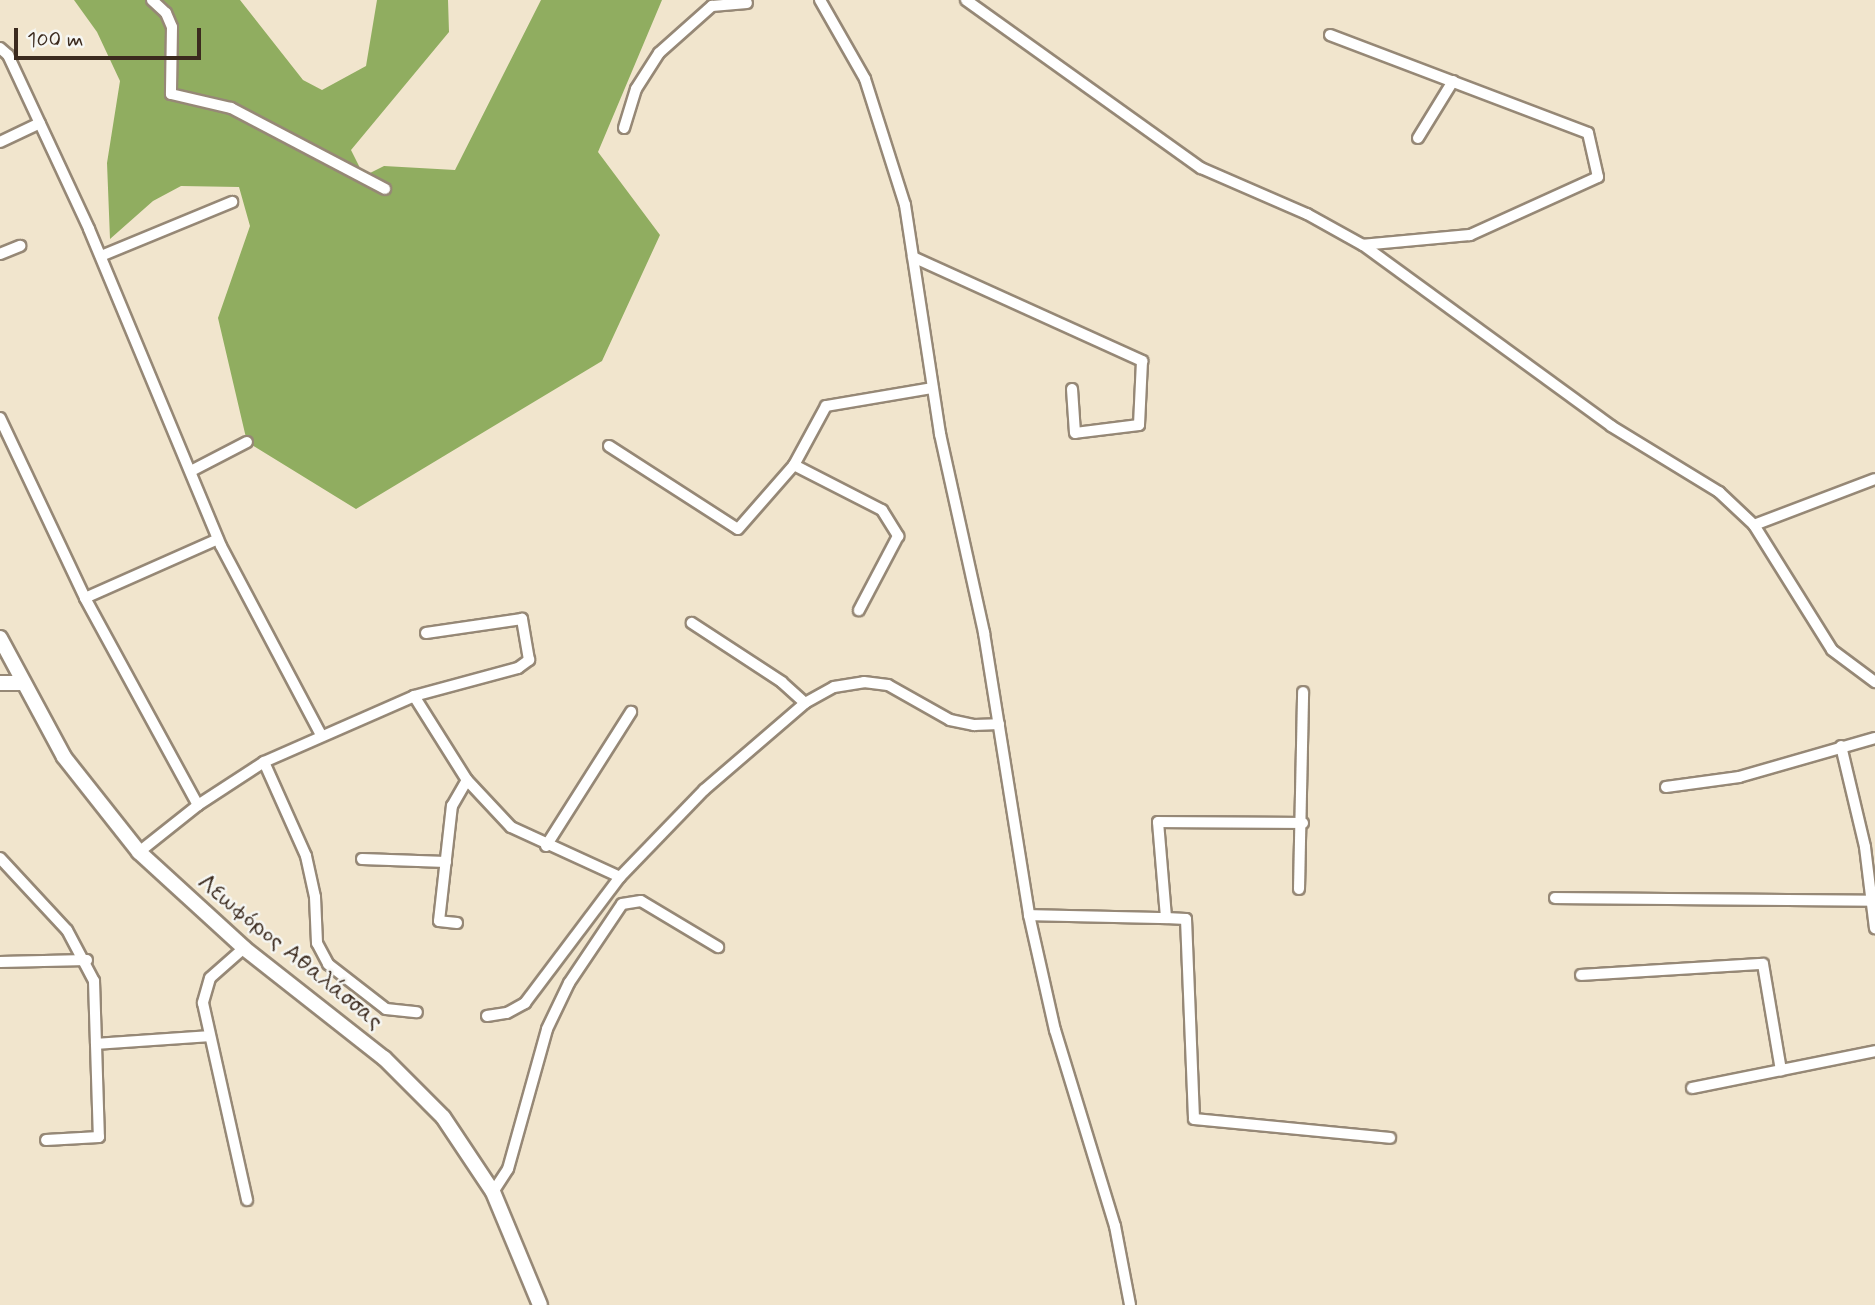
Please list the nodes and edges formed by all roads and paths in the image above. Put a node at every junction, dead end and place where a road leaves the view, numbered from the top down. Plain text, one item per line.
1 (152, 0) edge
2 (820, 0) edge
3 (966, 0) edge
4 (747, 3) dead end
5 (979, 4) edge
6 (1330, 35) dead end
7 (0, 48) edge
8 (1453, 81) junction
9 (40, 123) junction
10 (624, 128) dead end
11 (1418, 138) dead end
12 (0, 142) edge
13 (385, 189) dead end
14 (232, 202) dead end
15 (1363, 245) junction
16 (20, 246) dead end
17 (0, 254) edge
18 (101, 256) junction
19 (913, 257) junction
20 (932, 388) junction
21 (1072, 389) dead end
22 (0, 418) edge
23 (247, 442) dead end
24 (609, 446) dead end
25 (794, 465) junction
26 (191, 471) junction
27 (1875, 479) edge
28 (1754, 525) junction
29 (218, 539) junction
30 (85, 598) junction
31 (859, 610) dead end
32 (692, 623) dead end
33 (426, 632) dead end
34 (0, 638) edge
35 (1875, 682) edge
36 (0, 683) edge
37 (21, 683) junction
38 (1303, 692) dead end
39 (414, 696) junction
40 (805, 703) junction
41 (631, 712) dead end
42 (999, 724) junction
43 (321, 735) junction
44 (1875, 738) edge
45 (1841, 746) junction
46 (264, 762) junction
47 (467, 780) junction
48 (1666, 787) dead end
49 (198, 805) junction
50 (1303, 823) junction
51 (546, 846) junction
52 (1870, 847) edge
53 (139, 852) junction
54 (0, 858) edge
55 (362, 859) dead end
56 (446, 862) junction
57 (620, 877) junction
58 (1299, 889) dead end
59 (1555, 898) dead end
60 (1871, 901) junction
61 (1029, 915) junction
62 (1166, 918) junction
63 (457, 923) dead end
64 (1875, 928) edge
65 (718, 947) dead end
66 (244, 948) junction
67 (87, 960) junction
68 (0, 962) edge
69 (1581, 975) dead end
70 (416, 1012) dead end
71 (487, 1016) dead end
72 (210, 1036) junction
73 (96, 1044) junction
74 (1875, 1051) edge
75 (1781, 1070) junction
76 (1692, 1088) dead end
77 (1390, 1138) dead end
78 (46, 1140) dead end
79 (494, 1192) junction
80 (247, 1200) dead end
81 (540, 1305) edge
82 (1130, 1305) edge

1 - 13 street
2 - 19 street
3 - 5 street
4 - 10 street
5 - 15 street
6 - 8 street
7 - 9 street
8 - 11 street
8 - 15 street
9 - 12 street
9 - 18 street
14 - 18 street
15 - 28 street
16 - 17 street
18 - 26 street
19 - 20 street
19 - 21 street
20 - 25 street
20 - 42 street
22 - 30 street
23 - 26 street
24 - 25 street
25 - 31 street
26 - 29 street
27 - 28 street
28 - 35 street
29 - 30 street
29 - 43 street
30 - 49 street
32 - 40 street
33 - 39 street
34 - 37 main road, Λεωφόρος Αθαλάσσας
36 - 37 main road
37 - 53 main road, Λεωφόρος Αθαλάσσας
38 - 50 street
39 - 43 street
39 - 47 street
40 - 42 street
40 - 57 street
41 - 51 street
42 - 61 street
43 - 46 street
44 - 45 street
45 - 48 street
45 - 52 street
46 - 49 street
46 - 70 street
47 - 51 street
47 - 56 street
49 - 53 street
50 - 58 street
50 - 62 street
51 - 57 street
52 - 60 street
53 - 66 main road, Λεωφόρος Αθαλάσσας
54 - 67 street
55 - 56 street
56 - 63 street
57 - 71 street
59 - 60 street
60 - 64 street
61 - 62 street
61 - 82 street
62 - 77 street
65 - 79 street
66 - 72 street
66 - 79 main road, Λεωφόρος Αθαλάσσας
67 - 68 street
67 - 73 street
69 - 75 street
72 - 73 street
72 - 80 street
73 - 78 street
74 - 75 street
75 - 76 street
79 - 81 main road, Λεωφόρος Αθαλάσσας

